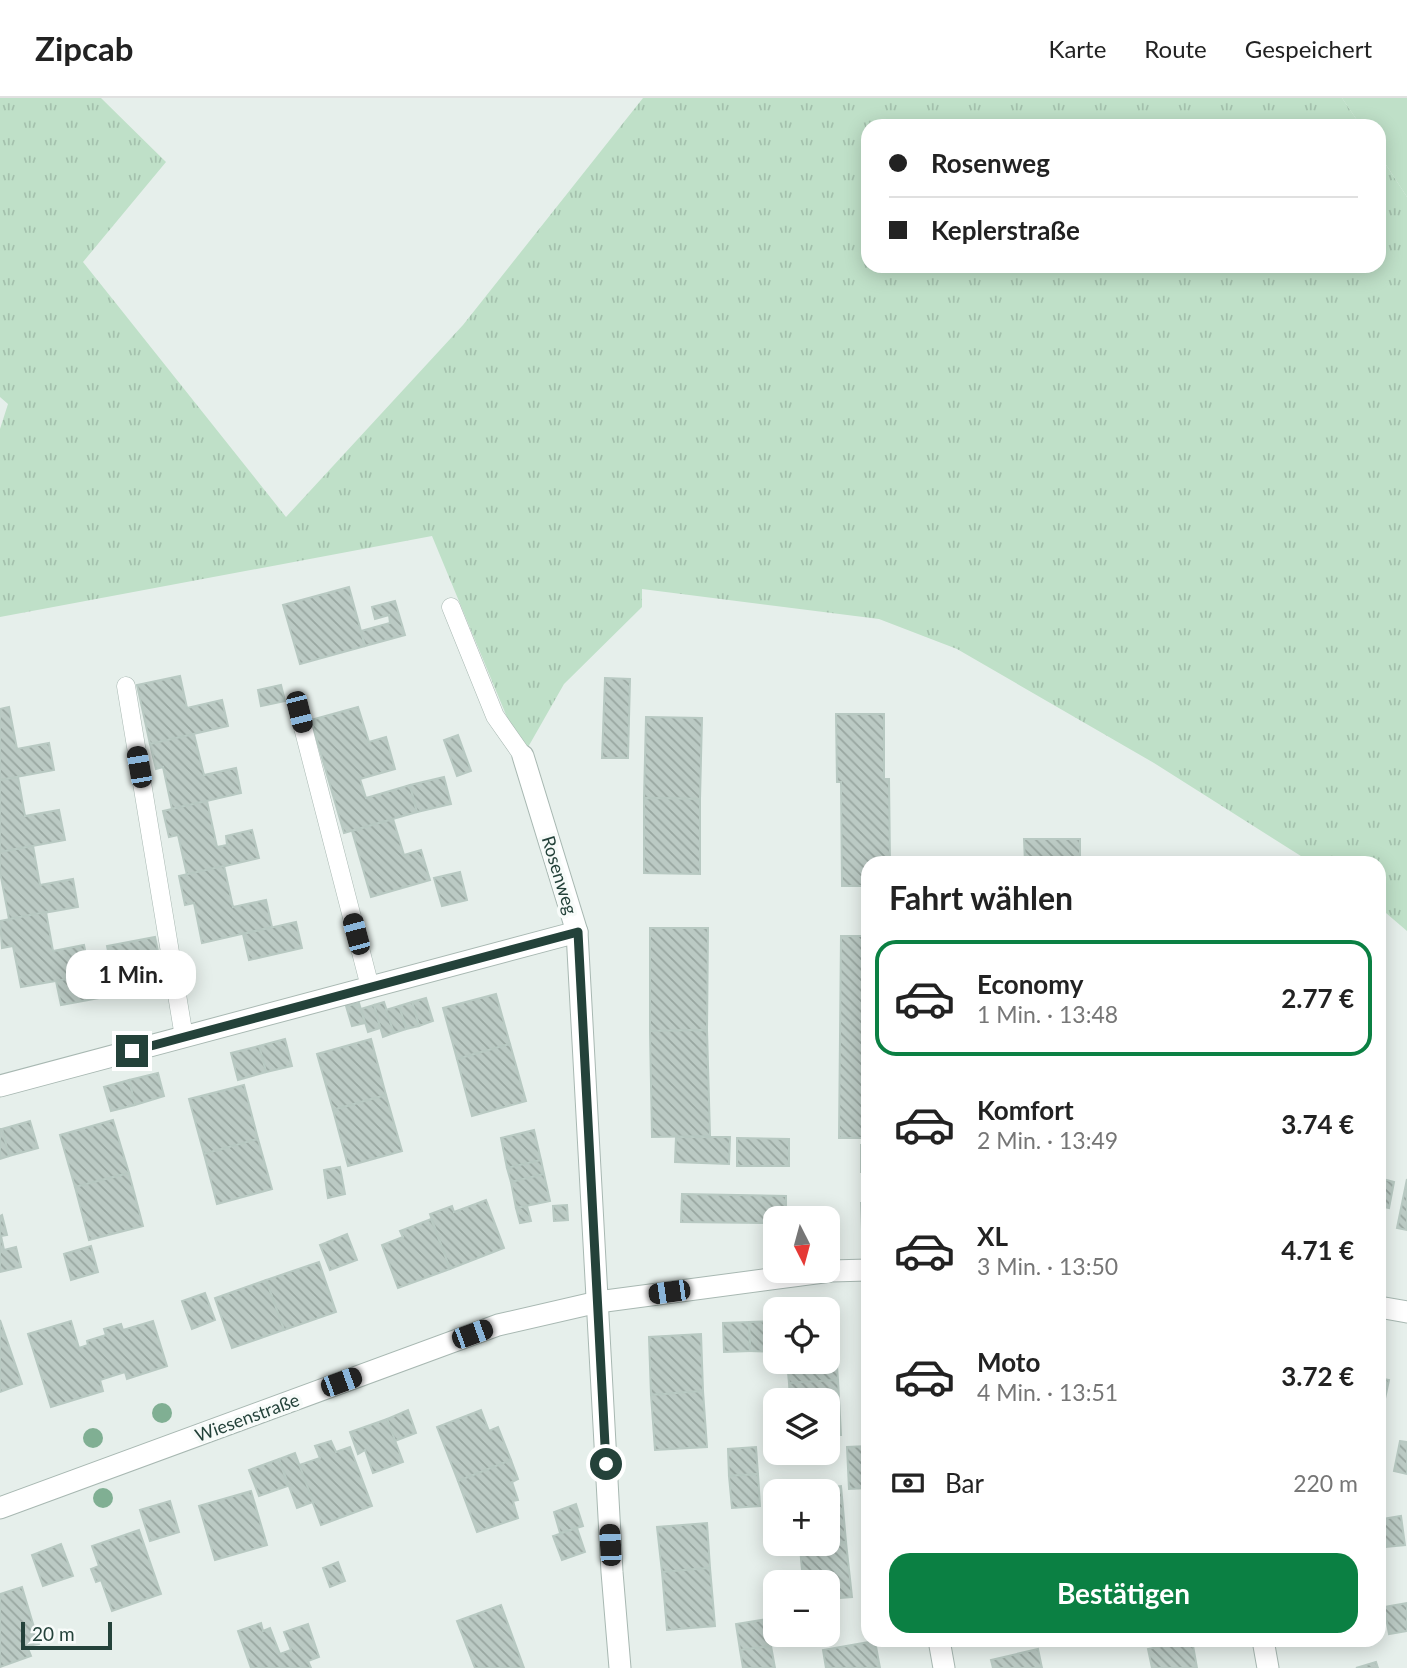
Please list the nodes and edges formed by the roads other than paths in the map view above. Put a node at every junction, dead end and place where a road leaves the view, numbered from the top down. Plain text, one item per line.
1 (451, 607) dead end
2 (126, 686) dead end
3 (299, 712) dead end
4 (523, 756) joint
5 (578, 932) junction
6 (370, 987) junction
7 (184, 1037) junction
8 (0, 1086) edge
9 (861, 1270) edge
10 (598, 1302) junction
11 (1386, 1308) edge
12 (1407, 1312) edge
13 (0, 1508) edge
14 (940, 1647) edge
15 (1264, 1647) edge
16 (620, 1668) edge
17 (944, 1668) edge
18 (1268, 1668) edge

1 - 4 lane
2 - 7 lane
3 - 6 lane
4 - 5 street, Rosenweg
5 - 6 street
5 - 10 street, Rosenweg
6 - 7 street
7 - 8 street
9 - 10 street, Wiesenstraße
10 - 13 street, Wiesenstraße
10 - 16 street, Rosenweg
11 - 12 street
14 - 17 street
15 - 18 street

